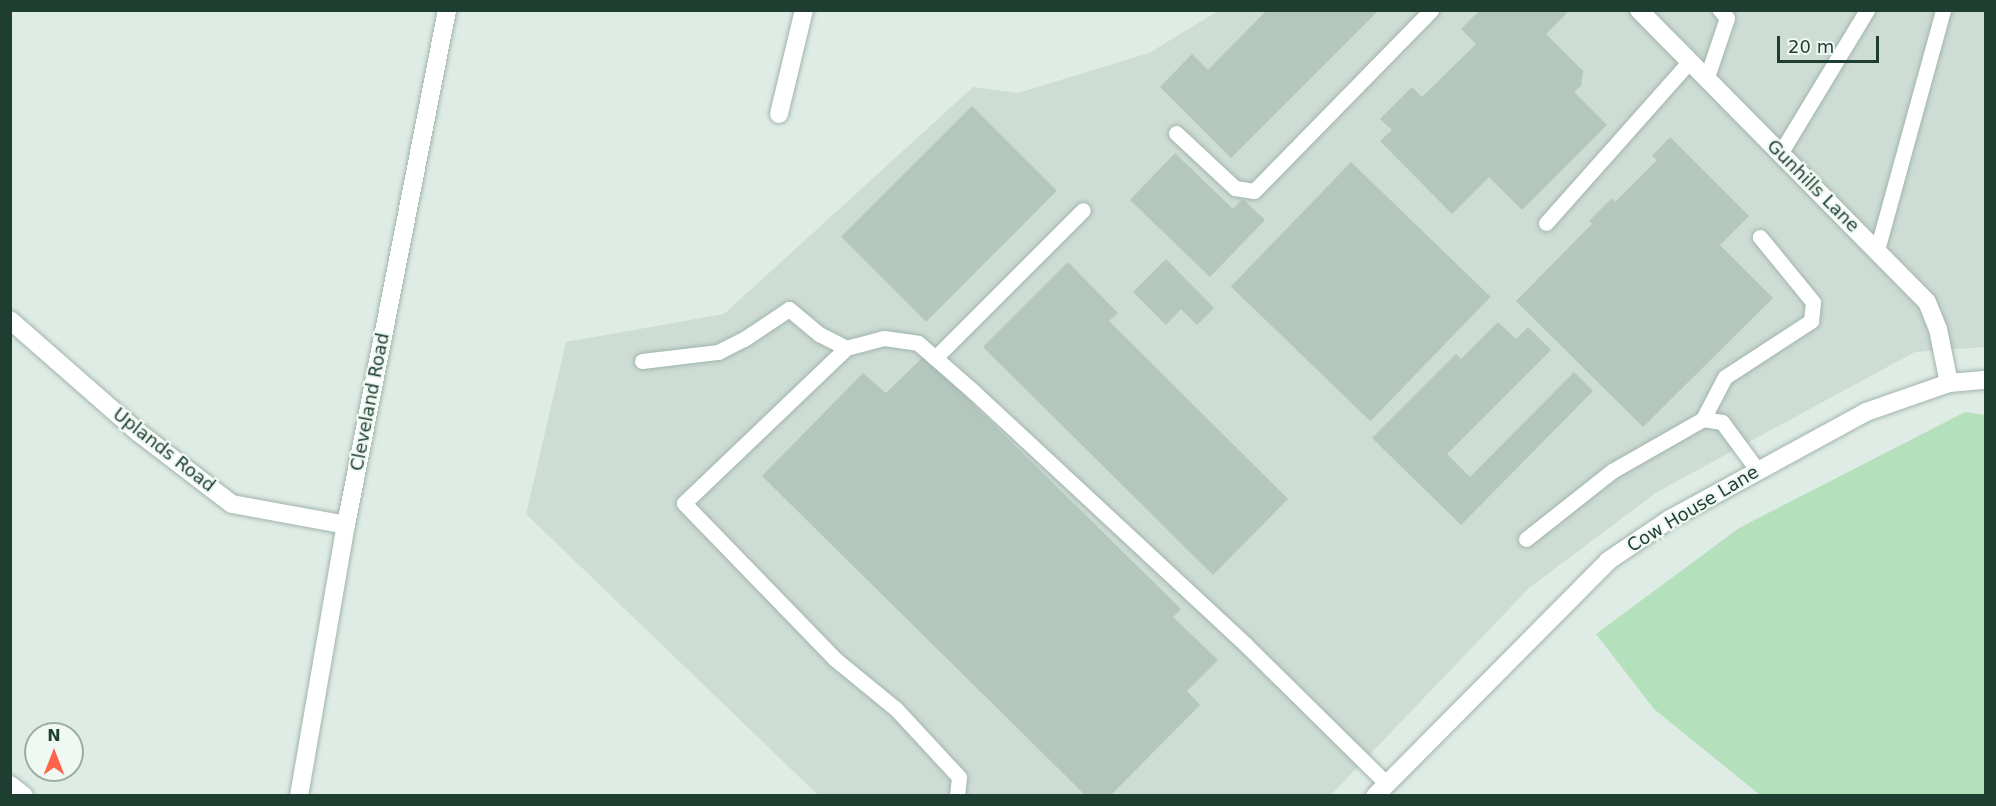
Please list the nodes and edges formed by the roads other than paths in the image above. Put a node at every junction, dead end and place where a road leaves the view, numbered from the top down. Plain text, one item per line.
1 (447, 10) edge
2 (804, 10) edge
3 (1431, 10) edge
4 (1639, 10) edge
5 (1720, 10) edge
6 (1867, 10) edge
7 (1943, 10) edge
8 (1690, 61) junction
9 (1707, 77) junction
10 (779, 114) dead end
11 (1176, 133) dead end
12 (1781, 153) junction
13 (1083, 210) dead end
14 (1546, 223) dead end
15 (1760, 237) dead end
16 (1877, 250) junction
17 (10, 320) edge
18 (846, 348) junction
19 (934, 357) junction
20 (642, 362) dead end
21 (1986, 380) edge
22 (1949, 383) junction
23 (1703, 419) junction
24 (1758, 471) junction
25 (346, 525) junction
26 (1526, 539) dead end
27 (10, 785) edge
28 (1381, 789) edge
29 (24, 795) edge
30 (299, 795) edge
31 (957, 795) edge

1 - 25 street, Cleveland Road
2 - 10 street
3 - 11 lane
4 - 8 street, Gunhills Lane
5 - 9 lane
6 - 12 lane
7 - 16 lane
8 - 9 street, Gunhills Lane
8 - 14 lane
9 - 12 street, Gunhills Lane
12 - 16 street, Gunhills Lane
13 - 19 lane
15 - 23 lane
16 - 22 street, Gunhills Lane
17 - 25 street, Uplands Road
18 - 19 lane
18 - 20 lane
18 - 31 lane
19 - 28 lane
21 - 22 street, Cow House Lane
22 - 24 street, Cow House Lane
23 - 24 lane
23 - 26 lane
24 - 28 street, Cow House Lane
25 - 30 street, Cleveland Road
27 - 29 street

